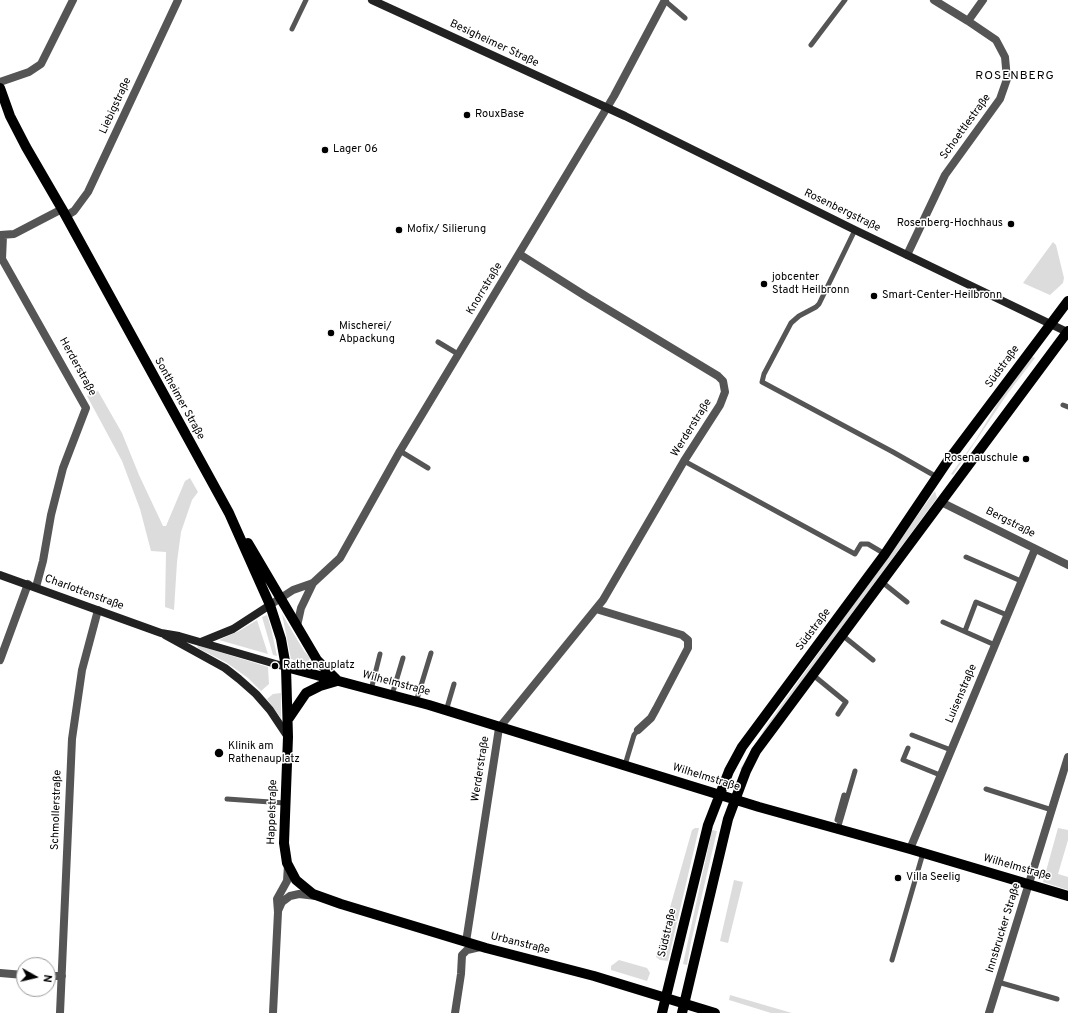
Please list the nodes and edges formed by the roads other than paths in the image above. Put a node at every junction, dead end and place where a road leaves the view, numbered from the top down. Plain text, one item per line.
1 (73, 0) edge
2 (178, 0) edge
3 (306, 0) edge
4 (372, 0) edge
5 (665, 0) edge
6 (845, 0) edge
7 (934, 0) edge
8 (983, 0) edge
9 (685, 18) dead end
10 (968, 21) junction
11 (292, 29) dead end
12 (811, 45) dead end
13 (0, 82) edge
14 (0, 88) edge
15 (607, 108) junction
16 (64, 213) junction
17 (856, 230) junction
18 (2, 235) edge
19 (519, 254) junction
20 (906, 254) junction
21 (1, 257) edge
22 (1068, 301) edge
23 (1051, 323) junction
24 (1068, 331) edge
25 (438, 342) dead end
26 (458, 354) junction
27 (400, 451) junction
28 (684, 461) junction
29 (428, 468) dead end
30 (937, 477) junction
31 (941, 502) junction
32 (229, 513) junction
33 (1035, 548) junction
34 (885, 554) junction
35 (966, 557) dead end
36 (1068, 565) edge
37 (0, 575) edge
38 (1021, 580) junction
39 (882, 582) junction
40 (313, 583) junction
41 (28, 584) junction
42 (36, 587) junction
43 (281, 598) junction
44 (907, 602) dead end
45 (270, 605) junction
46 (596, 609) junction
47 (98, 610) junction
48 (1007, 615) junction
49 (943, 622) dead end
50 (297, 626) junction
51 (965, 632) junction
52 (161, 633) junction
53 (842, 636) junction
54 (200, 642) junction
55 (994, 645) junction
56 (431, 653) dead end
57 (380, 654) dead end
58 (403, 658) dead end
59 (0, 660) edge
60 (873, 660) dead end
61 (286, 667) junction
62 (813, 675) junction
63 (338, 681) junction
64 (454, 684) dead end
65 (371, 690) junction
66 (392, 695) junction
67 (416, 702) junction
68 (446, 711) junction
69 (838, 714) dead end
70 (288, 718) junction
71 (499, 728) junction
72 (638, 730) joint
73 (912, 735) dead end
74 (288, 738) junction
75 (908, 748) dead end
76 (951, 750) junction
77 (1068, 757) edge
78 (625, 765) junction
79 (855, 771) dead end
80 (940, 775) junction
81 (986, 789) dead end
82 (718, 795) junction
83 (844, 795) dead end
84 (227, 799) dead end
85 (735, 800) junction
86 (285, 803) junction
87 (1052, 810) junction
88 (836, 829) junction
89 (910, 849) junction
90 (923, 853) junction
91 (287, 863) junction
92 (1029, 884) junction
93 (1068, 896) edge
94 (320, 897) junction
95 (278, 912) junction
96 (465, 947) junction
97 (892, 960) dead end
98 (0, 973) edge
99 (16, 974) edge
100 (56, 976) edge
101 (62, 976) junction
102 (998, 982) junction
103 (666, 998) junction
104 (1057, 999) dead end
105 (683, 1008) edge
106 (60, 1013) edge
107 (273, 1013) edge
108 (455, 1013) edge
109 (662, 1013) edge
110 (715, 1013) edge
111 (989, 1013) edge

1 - 13 street
2 - 16 street, Liebigstraße
3 - 11 lane
4 - 15 street, Besigheimer Straße
5 - 9 lane
5 - 15 street, Knorrstraße
6 - 12 lane
7 - 10 street, Schoettlestraße
8 - 10 street
10 - 20 street, Schoettlestraße
14 - 16 main road, Sontheimer Straße
15 - 17 street, Rosenbergstraße
15 - 19 street, Knorrstraße
16 - 18 street, Liebigstraße
16 - 32 main road, Sontheimer Straße
17 - 20 street, Rosenbergstraße
17 - 30 lane
18 - 21 street, Herderstraße
19 - 26 street, Knorrstraße
19 - 28 street, Werderstraße
20 - 23 street, Rosenbergstraße
21 - 42 street, Herderstraße
22 - 23 main road, Südstraße
23 - 24 street, Rosenbergstraße
23 - 30 main road, Südstraße
24 - 31 main road
25 - 26 lane
26 - 27 street, Knorrstraße
27 - 29 lane
27 - 40 street, Knorrstraße
28 - 34 lane
28 - 46 street, Werderstraße
30 - 34 main road, Südstraße
31 - 33 street, Bergstraße
31 - 39 main road
32 - 43 main road, Wilhelmstraße
32 - 45 main road, Sontheimer Straße
33 - 36 street, Bergstraße
33 - 38 street, Luisenstraße
34 - 82 main road, Südstraße
35 - 38 lane
37 - 41 street, Charlottenstraße
38 - 48 street, Luisenstraße
39 - 44 lane
39 - 53 main road
40 - 43 street, Knorrstraße
40 - 50 street, Knorrstraße
41 - 42 street, Charlottenstraße
41 - 59 street
42 - 47 street, Charlottenstraße
43 - 45 street, Knorrstraße
43 - 50 main road, Wilhelmstraße
45 - 54 street
45 - 61 main road, Sontheimer Straße
46 - 71 street, Werderstraße
46 - 72 street
47 - 52 street, Charlottenstraße
47 - 101 street, Schmollerstraße
48 - 51 lane
48 - 55 street, Luisenstraße
49 - 51 lane
50 - 63 main road, Wilhelmstraße
51 - 55 lane
52 - 54 street, Charlottenstraße
52 - 74 street, Charlottenstraße
53 - 60 lane
53 - 62 main road
54 - 61 street, Charlottenstraße
55 - 76 street, Luisenstraße
56 - 67 lane
57 - 65 lane
58 - 66 lane
61 - 63 main road, Wilhelmstraße
61 - 70 main road, Sontheimer Straße
62 - 69 lane
62 - 85 main road
63 - 65 main road, Wilhelmstraße
63 - 70 main road
64 - 68 lane
65 - 66 main road, Wilhelmstraße
66 - 67 main road, Wilhelmstraße
67 - 68 main road, Wilhelmstraße
68 - 71 main road, Wilhelmstraße
70 - 74 main road, Sontheimer Straße
71 - 78 main road, Wilhelmstraße
71 - 96 street, Werderstraße
72 - 78 lane
73 - 76 lane
74 - 86 main road, Happelstraße
75 - 80 lane
76 - 80 street, Luisenstraße
77 - 87 street, Innsbrucker Straße
78 - 82 main road, Wilhelmstraße
79 - 88 lane
80 - 89 street, Luisenstraße
81 - 87 lane
82 - 85 main road, Wilhelmstraße
82 - 103 main road, Südstraße
83 - 88 lane
84 - 86 lane
85 - 88 main road, Wilhelmstraße
85 - 105 main road
86 - 91 main road, Happelstraße
87 - 92 street, Innsbrucker Straße
88 - 89 main road, Wilhelmstraße
89 - 90 main road, Wilhelmstraße
90 - 92 main road, Wilhelmstraße
90 - 97 lane
91 - 94 main road, Happelstraße
91 - 95 street, Happelstraße
92 - 93 main road, Wilhelmstraße
92 - 102 street, Innsbrucker Straße
94 - 95 street
94 - 96 main road, Urbanstraße
95 - 107 street, Happelstraße
96 - 103 main road, Urbanstraße
96 - 108 street, Werderstraße
98 - 99 street
100 - 101 street
101 - 106 street, Schmollerstraße
102 - 104 lane
102 - 111 street, Innsbrucker Straße
103 - 105 main road, Urbanstraße
103 - 109 main road, Südstraße
105 - 110 main road, Urbanstraße

